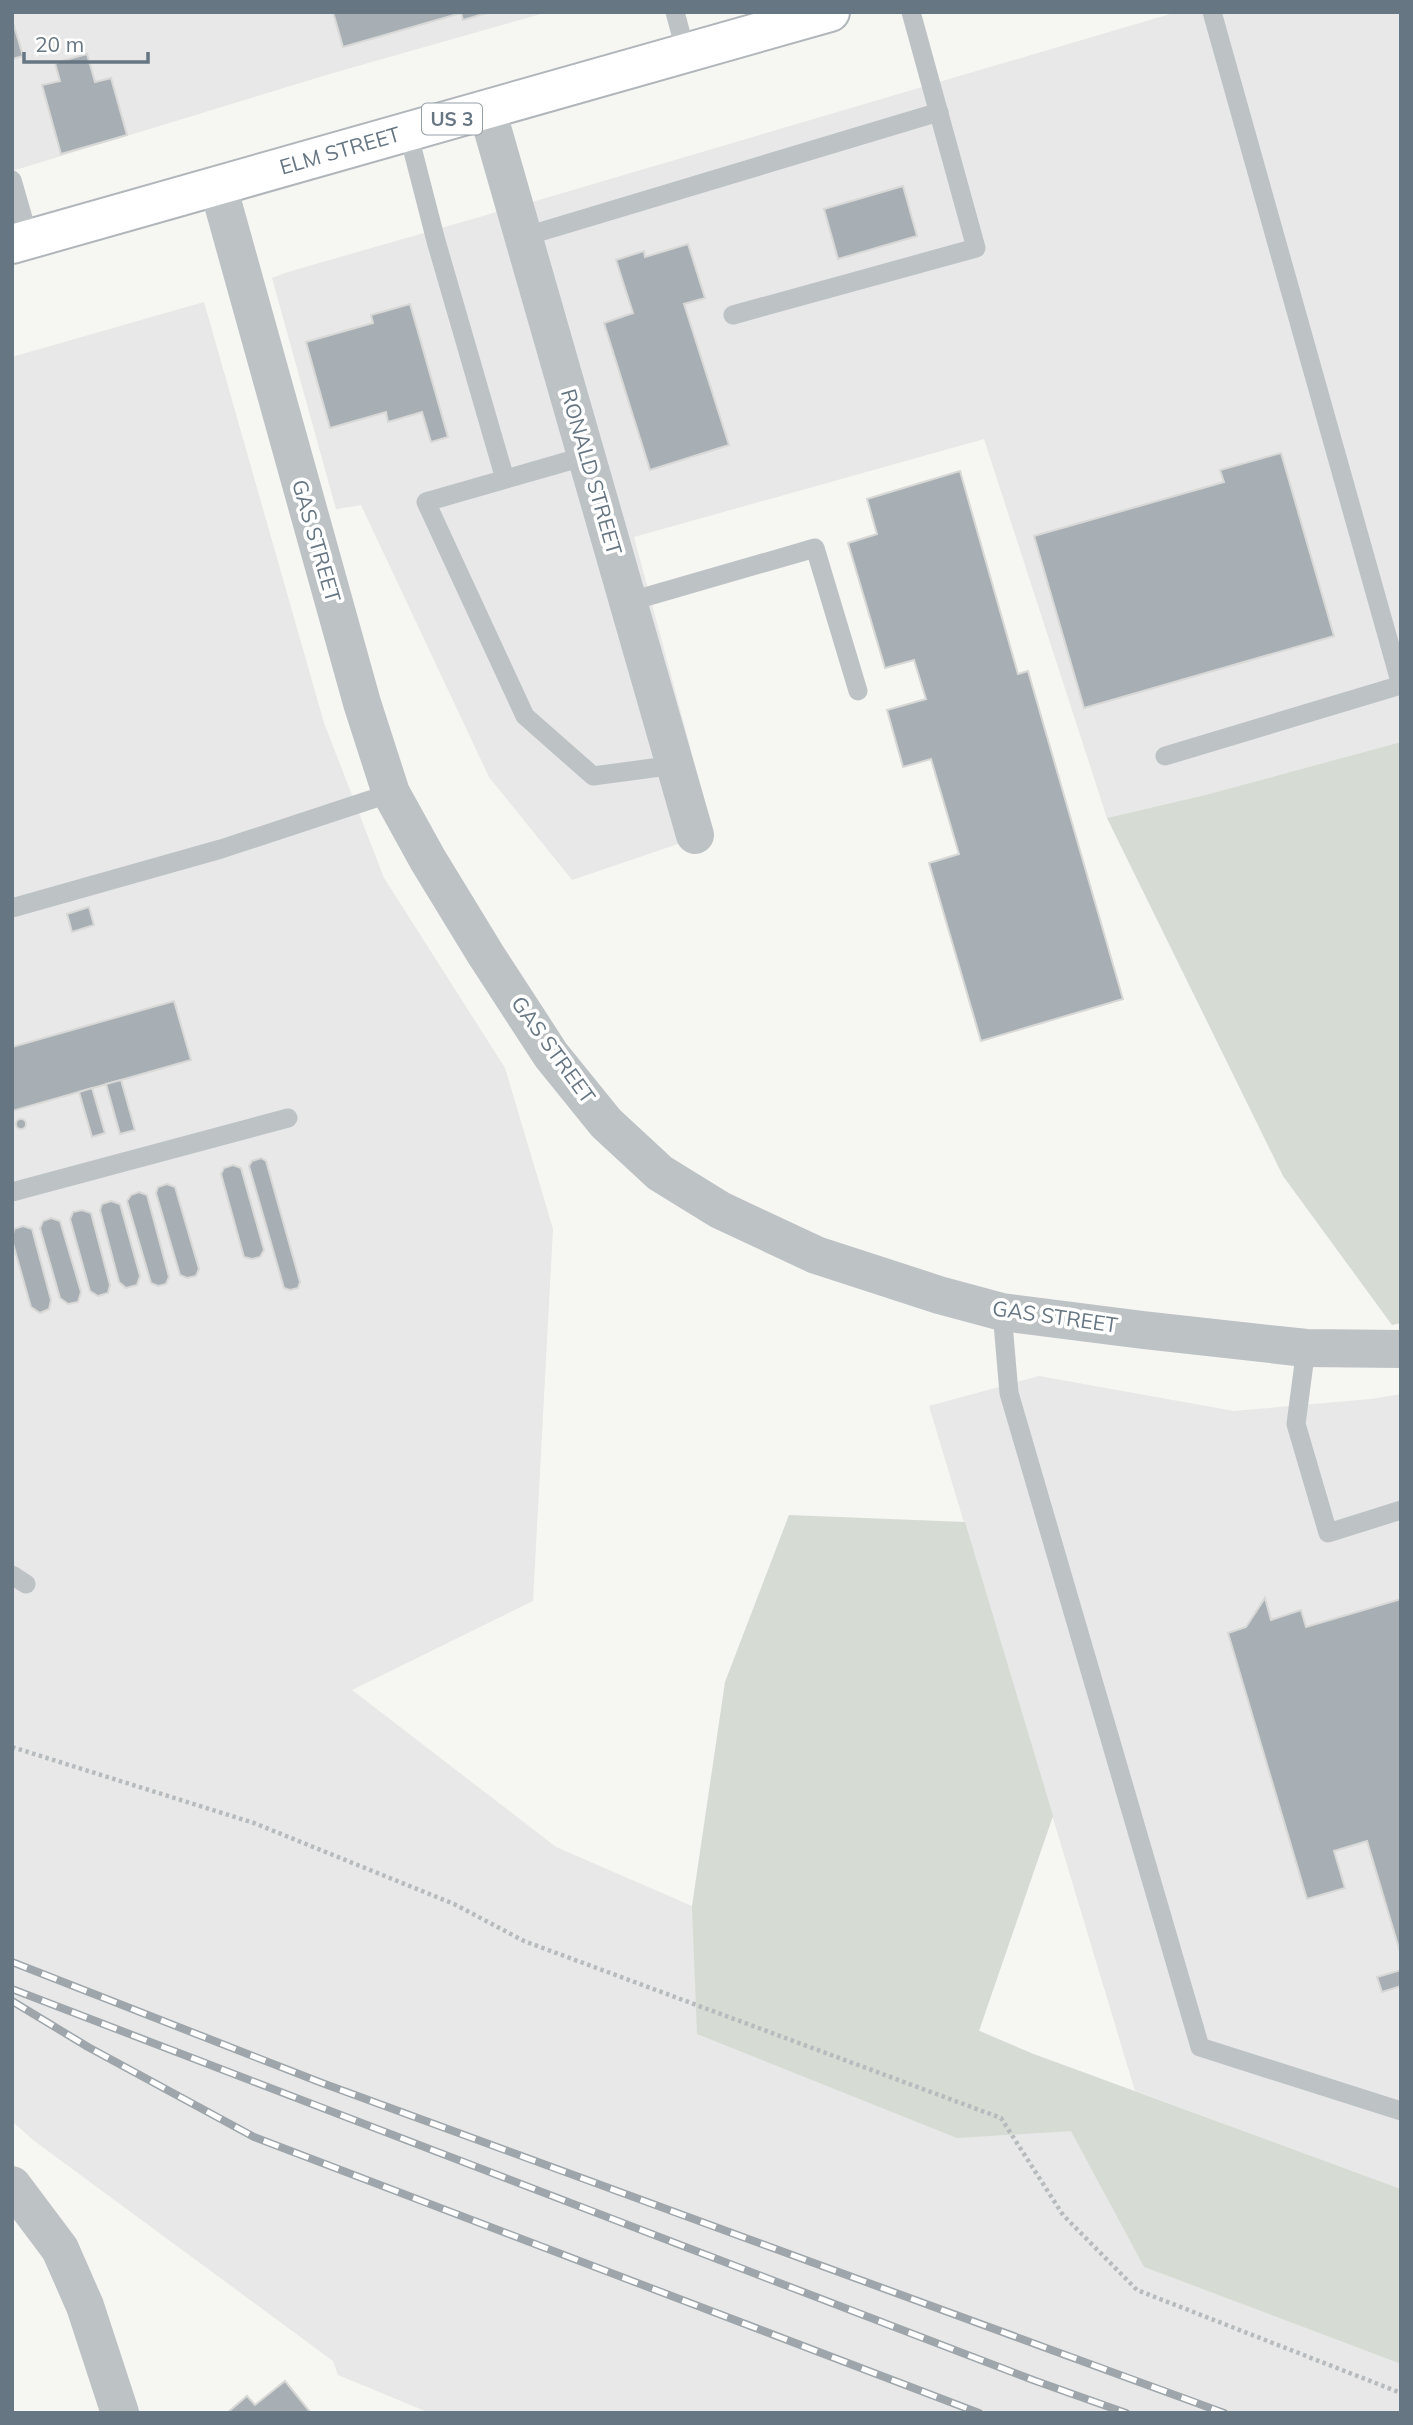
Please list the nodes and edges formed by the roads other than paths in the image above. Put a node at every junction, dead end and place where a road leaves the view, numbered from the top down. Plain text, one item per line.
1 (675, 12) edge
2 (830, 12) edge
3 (911, 12) edge
4 (1212, 12) edge
5 (687, 53) junction
6 (487, 110) junction
7 (939, 112) junction
8 (408, 132) junction
9 (12, 180) edge
10 (218, 186) junction
11 (523, 237) junction
12 (20, 241) edge
13 (733, 315) dead end
14 (586, 456) junction
15 (505, 479) junction
16 (628, 601) junction
17 (858, 691) dead end
18 (1165, 755) dead end
19 (675, 765) junction
20 (391, 793) junction
21 (695, 835) dead end
22 (12, 908) edge
23 (288, 1118) dead end
24 (12, 1192) edge
25 (1002, 1312) junction
26 (1306, 1348) junction
27 (1401, 1349) edge
28 (1401, 1510) edge
29 (1401, 2111) edge
30 (12, 2185) edge
31 (120, 2413) edge

1 - 5 lane
2 - 5 main road, ELM STREET / US 3
3 - 7 lane
4 - 18 lane
5 - 6 main road, ELM STREET / US 3
6 - 8 main road, ELM STREET / US 3
6 - 11 street, RONALD STREET
7 - 11 lane
7 - 13 lane
8 - 10 main road, ELM STREET / US 3
8 - 15 lane
9 - 12 lane
10 - 12 main road, ELM STREET / US 3
10 - 20 street, GAS STREET
11 - 14 street, RONALD STREET
14 - 15 lane
14 - 16 street, RONALD STREET
15 - 19 lane
16 - 17 lane
16 - 19 street, RONALD STREET
19 - 21 street, RONALD STREET
20 - 22 lane
20 - 25 street, GAS STREET
23 - 24 lane
25 - 26 street, GAS STREET
25 - 29 lane
26 - 27 street, GAS STREET
26 - 28 lane
30 - 31 street

